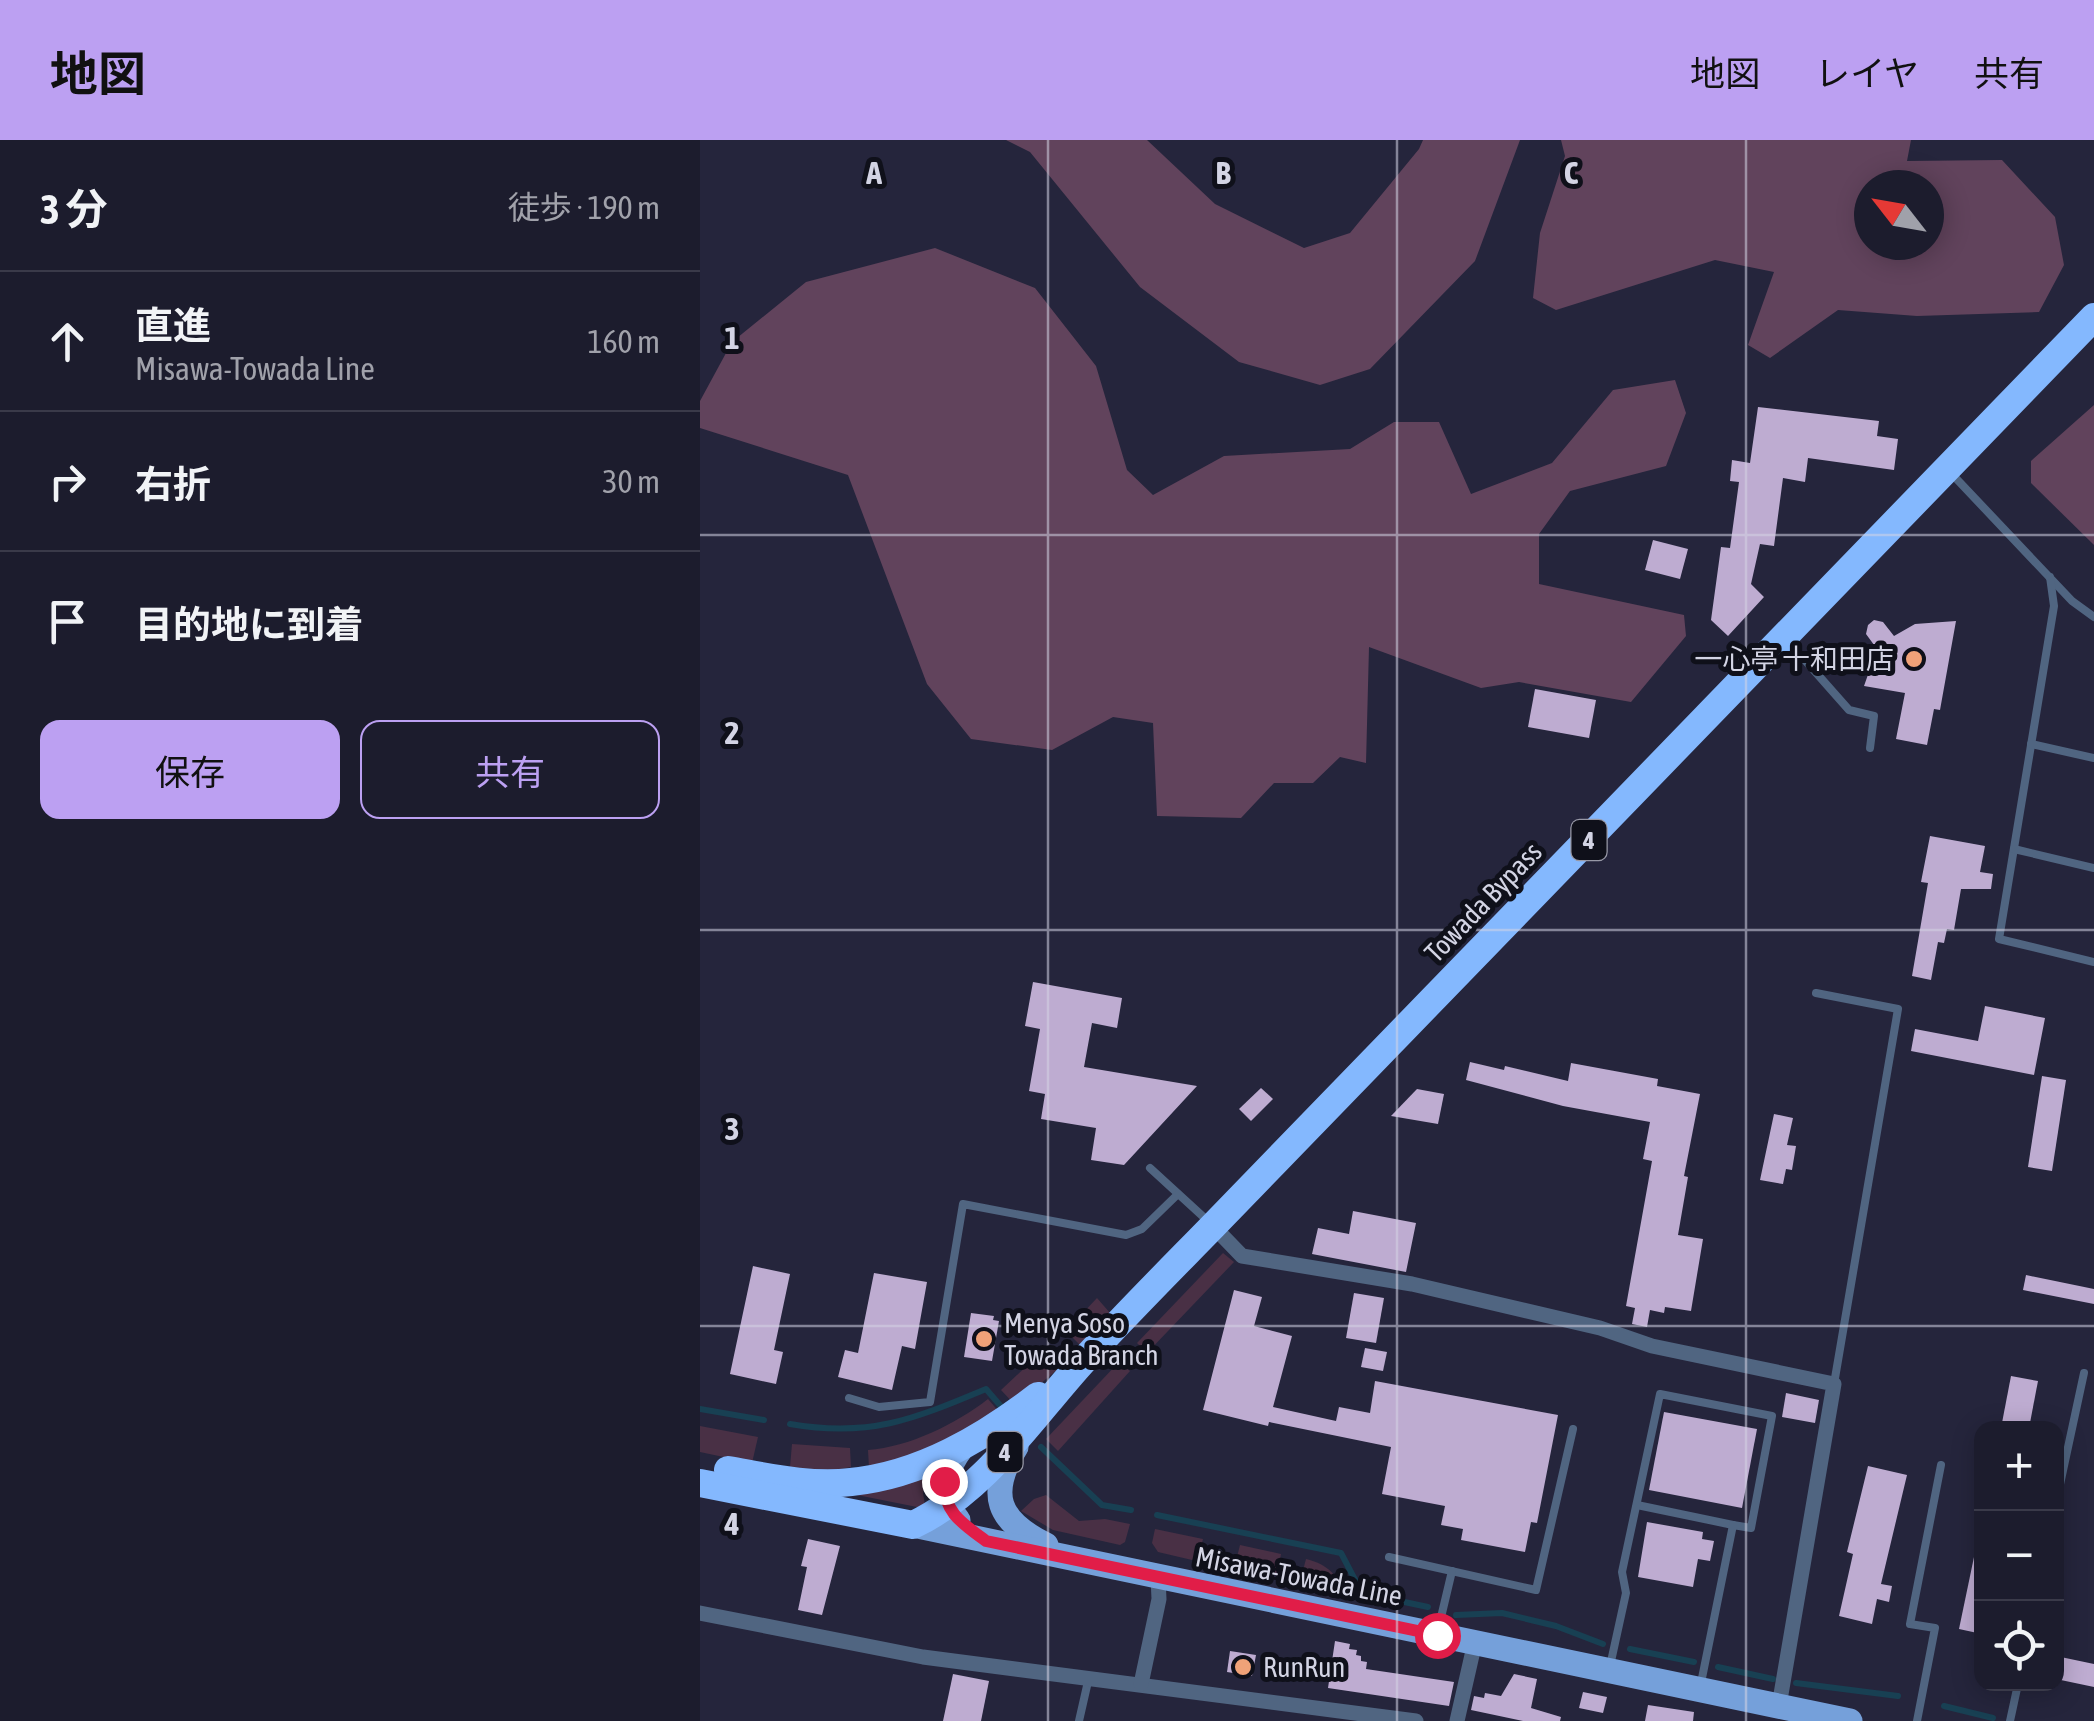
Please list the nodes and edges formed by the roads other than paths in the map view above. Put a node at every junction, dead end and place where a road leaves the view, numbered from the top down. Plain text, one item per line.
1 (2094, 316) edge
2 (1947, 468) junction
3 (2050, 577) junction
4 (2094, 617) edge
5 (1784, 638) junction
6 (2031, 744) junction
7 (1870, 748) dead end
8 (2094, 758) edge
9 (2014, 849) junction
10 (2094, 868) edge
11 (2094, 962) edge
12 (1816, 993) dead end
13 (1150, 1168) dead end
14 (1178, 1194) junction
15 (1212, 1226) junction
16 (1082, 1362) junction
17 (2084, 1373) dead end
18 (1834, 1384) junction
19 (849, 1398) dead end
20 (1029, 1425) junction
21 (1573, 1429) dead end
22 (963, 1446) junction
23 (700, 1465) edge
24 (1941, 1465) dead end
25 (2064, 1466) edge
26 (700, 1483) edge
27 (948, 1505) junction
28 (1636, 1505) junction
29 (1733, 1524) junction
30 (913, 1525) junction
31 (986, 1541) junction
32 (1389, 1557) dead end
33 (1079, 1561) junction
34 (1452, 1571) junction
35 (1158, 1578) junction
36 (700, 1613) edge
37 (1437, 1635) junction
38 (1475, 1642) junction
39 (1609, 1670) junction
40 (1089, 1678) junction
41 (1140, 1684) junction
42 (1700, 1689) junction
43 (2016, 1691) edge
44 (1767, 1710) edge
45 (1315, 1714) edge
46 (1079, 1721) edge
47 (1416, 1721) edge
48 (1457, 1721) edge
49 (1850, 1721) edge
50 (1917, 1721) edge
51 (2010, 1721) edge

1 - 2 highway, Towada Bypass / 4
2 - 3 lane
2 - 5 highway, Towada Bypass / 4
3 - 4 lane
3 - 6 lane
5 - 7 lane
5 - 15 highway, Towada Bypass / 4
6 - 8 lane
6 - 9 lane
9 - 10 lane
9 - 11 lane
12 - 18 lane
13 - 14 lane
14 - 15 lane
14 - 19 lane
15 - 16 highway, Towada Bypass / 4
15 - 18 street
16 - 20 highway, Towada Bypass / 4
16 - 22 highway, 4
17 - 25 lane
18 - 44 street
20 - 27 highway, Towada Bypass / 4
20 - 33 main road
21 - 34 lane
22 - 23 highway, 4
22 - 27 main road
24 - 50 lane
26 - 30 highway
27 - 30 highway, Towada Bypass / 4
27 - 31 main road
28 - 29 lane
28 - 29 lane
28 - 39 lane
29 - 42 lane
30 - 31 main road, Misawa-Towada Line
31 - 33 main road, Misawa-Towada Line
32 - 34 lane
33 - 35 main road, Misawa-Towada Line
34 - 37 lane
35 - 37 main road, Misawa-Towada Line
35 - 41 street
36 - 40 street
37 - 38 main road, Misawa-Towada Line
38 - 39 main road, Misawa-Towada Line
38 - 48 street
39 - 42 main road, Misawa-Towada Line
40 - 41 street
40 - 46 lane
41 - 45 street
42 - 44 main road, Misawa-Towada Line
43 - 51 lane
44 - 49 main road, Misawa-Towada Line
45 - 47 street

